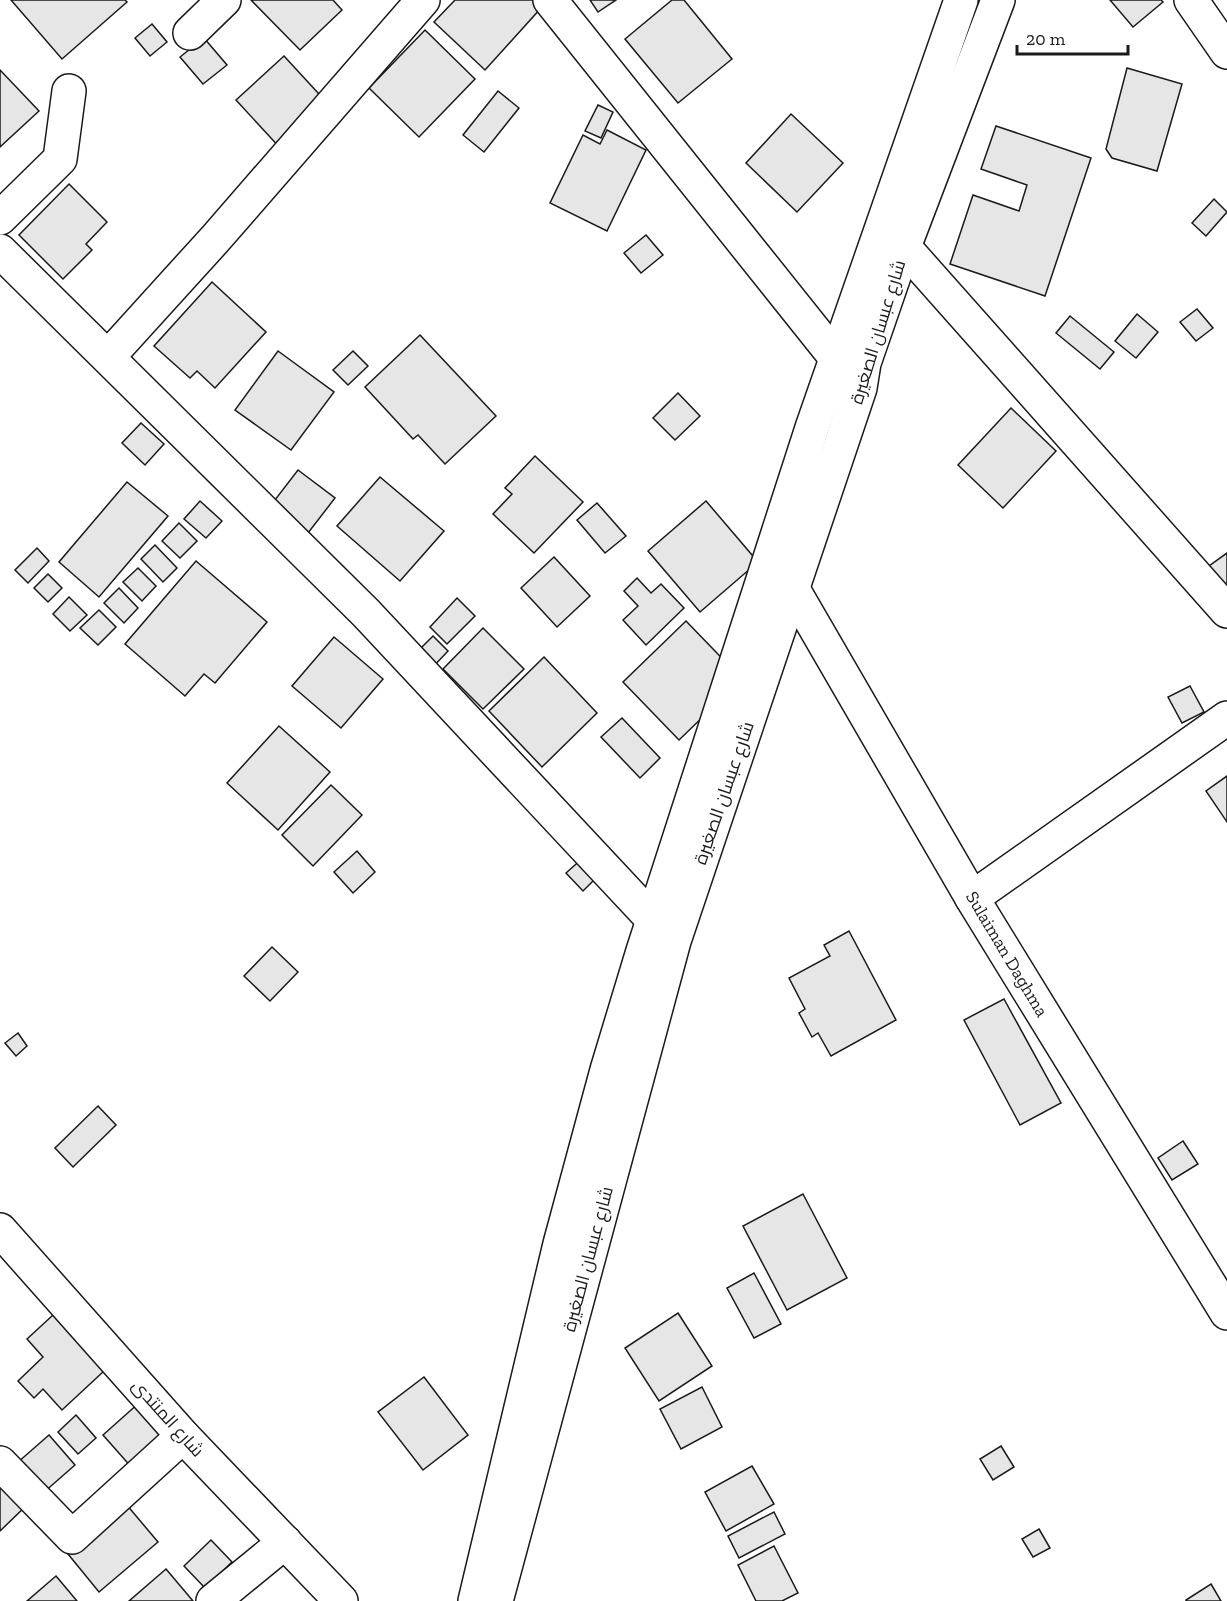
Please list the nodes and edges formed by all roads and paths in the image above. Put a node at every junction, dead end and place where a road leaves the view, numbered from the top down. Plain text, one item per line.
1 (224, 0) edge
2 (423, 0) edge
3 (550, 0) edge
4 (962, 0) edge
5 (998, 0) edge
6 (1191, 0) edge
7 (190, 33) dead end
8 (1227, 52) edge
9 (69, 91) dead end
10 (0, 218) edge
11 (904, 247) junction
12 (0, 251) edge
13 (108, 357) junction
14 (837, 359) junction
15 (861, 388) junction
16 (794, 591) junction
17 (1227, 611) edge
18 (1227, 718) edge
19 (972, 898) junction
20 (663, 931) junction
21 (0, 1230) edge
22 (1227, 1313) edge
23 (183, 1436) junction
24 (0, 1463) edge
25 (285, 1542) junction
26 (213, 1601) edge
27 (341, 1601) edge
28 (475, 1601) edge
29 (496, 1601) edge

1 - 7 street
2 - 13 street
3 - 14 street
4 - 14 street, شارع عبسان الصغيرة
5 - 11 street, شارع عبسان الصغيرة
6 - 8 street
9 - 10 street
11 - 15 street, شارع عبسان الصغيرة
11 - 17 street
12 - 13 street
13 - 20 street
14 - 15 street
14 - 20 street, شارع عبسان الصغيرة
15 - 16 street, شارع عبسان الصغيرة
16 - 19 street, Sulaiman Daghma
16 - 20 street, شارع عبسان الصغيرة
18 - 19 street
19 - 22 street, Sulaiman Daghma
20 - 28 street, شارع عبسان الصغيرة
20 - 29 street, شارع عبسان الصغيرة
21 - 23 street, شارع المنتدى
23 - 24 street
23 - 25 street, شارع المنتدى
25 - 26 street
25 - 27 street, شارع المنتدى

